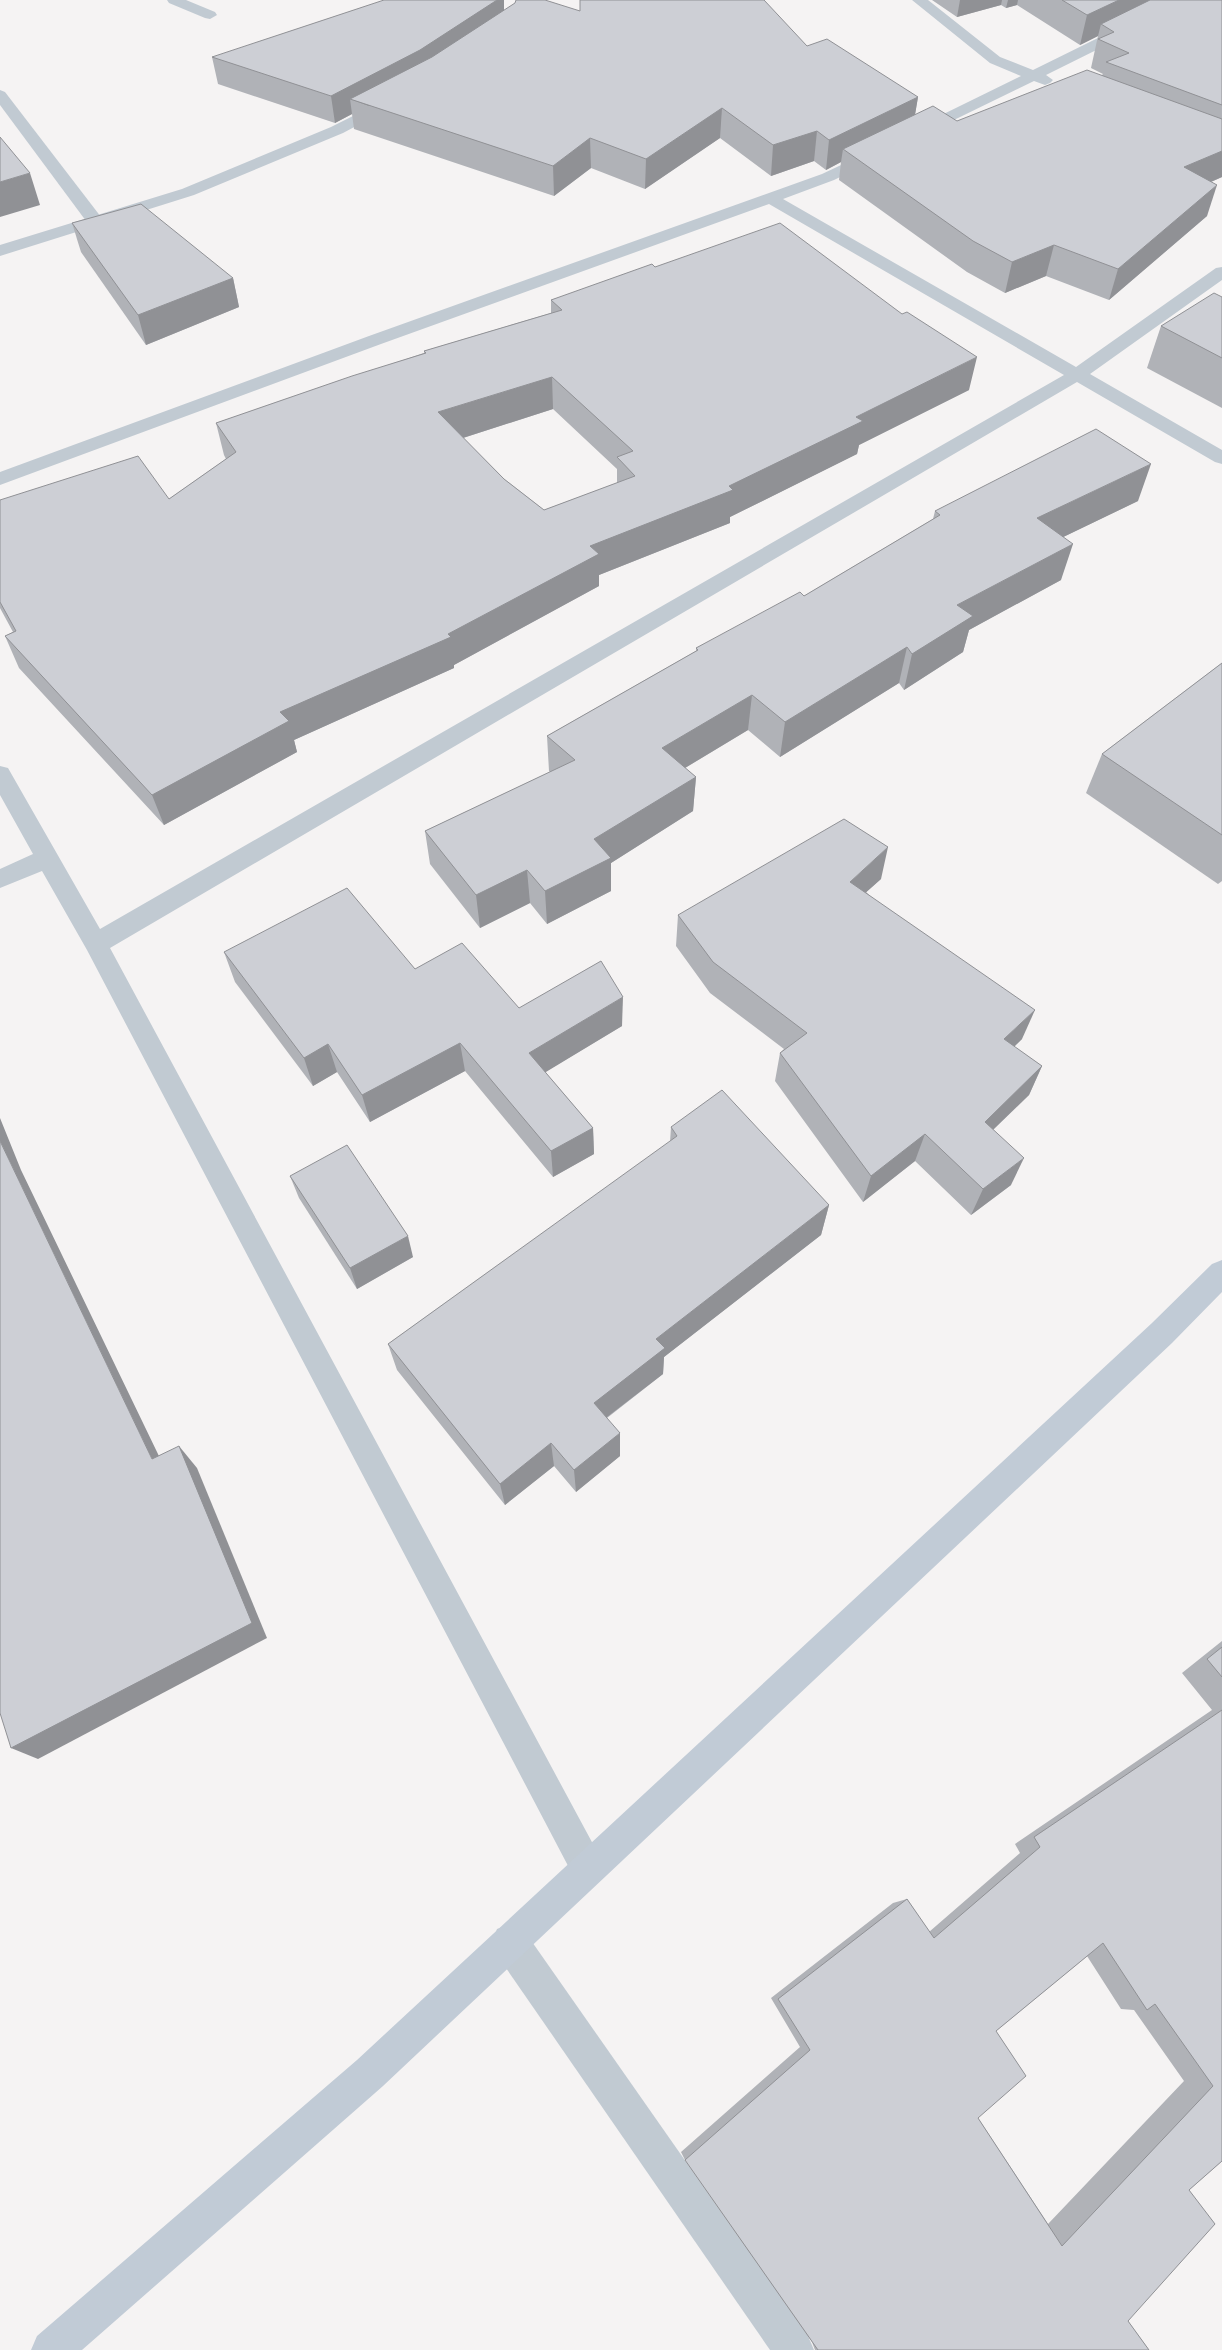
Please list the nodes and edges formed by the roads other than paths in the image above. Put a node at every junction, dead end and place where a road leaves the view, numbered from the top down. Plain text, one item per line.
1 (174, 0) edge
2 (920, 0) edge
3 (1186, 0) edge
4 (210, 16) dead end
5 (1034, 76) junction
6 (1056, 84) edge
7 (0, 95) edge
8 (396, 99) edge
9 (770, 198) junction
10 (95, 221) junction
11 (0, 251) edge
12 (1222, 272) edge
13 (1078, 374) junction
14 (1222, 458) edge
15 (0, 479) edge
16 (0, 774) edge
17 (48, 858) junction
18 (0, 879) edge
19 (96, 944) junction
20 (1222, 1273) edge
21 (588, 1869) junction
22 (510, 1942) junction
23 (51, 2350) edge
24 (794, 2350) edge

1 - 4 street
2 - 5 street
3 - 5 street
5 - 6 street
5 - 9 street
7 - 10 street
8 - 10 street
9 - 13 street
9 - 15 street
10 - 11 street
12 - 13 street
13 - 14 street
13 - 19 street
16 - 17 street
17 - 18 street
17 - 19 street
19 - 21 street
20 - 21 main road
21 - 22 main road
22 - 23 main road
22 - 24 street

